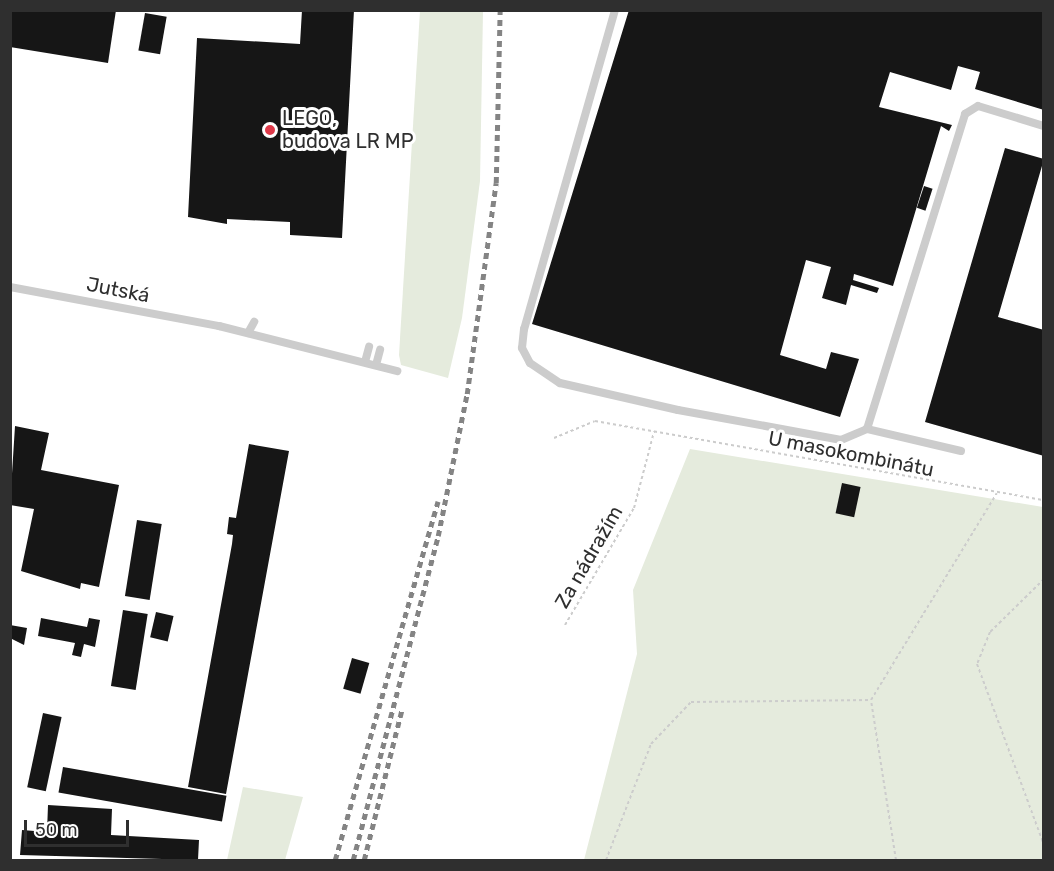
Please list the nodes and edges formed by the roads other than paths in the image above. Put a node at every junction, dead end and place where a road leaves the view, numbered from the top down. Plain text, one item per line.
1 (615, 10) edge
2 (1044, 126) edge
3 (10, 287) edge
4 (229, 317) dead end
5 (254, 322) dead end
6 (223, 327) junction
7 (248, 333) junction
8 (369, 347) dead end
9 (380, 350) dead end
10 (365, 362) junction
11 (376, 365) junction
12 (397, 371) dead end
13 (867, 429) junction
14 (961, 451) dead end

1 - 13 lane
2 - 13 lane
3 - 6 lane, Jutská
4 - 6 lane
5 - 7 lane
6 - 7 lane, Jutská
7 - 10 lane, Jutská
8 - 10 lane
9 - 11 lane
10 - 11 lane, Jutská
11 - 12 lane, Jutská
13 - 14 lane

